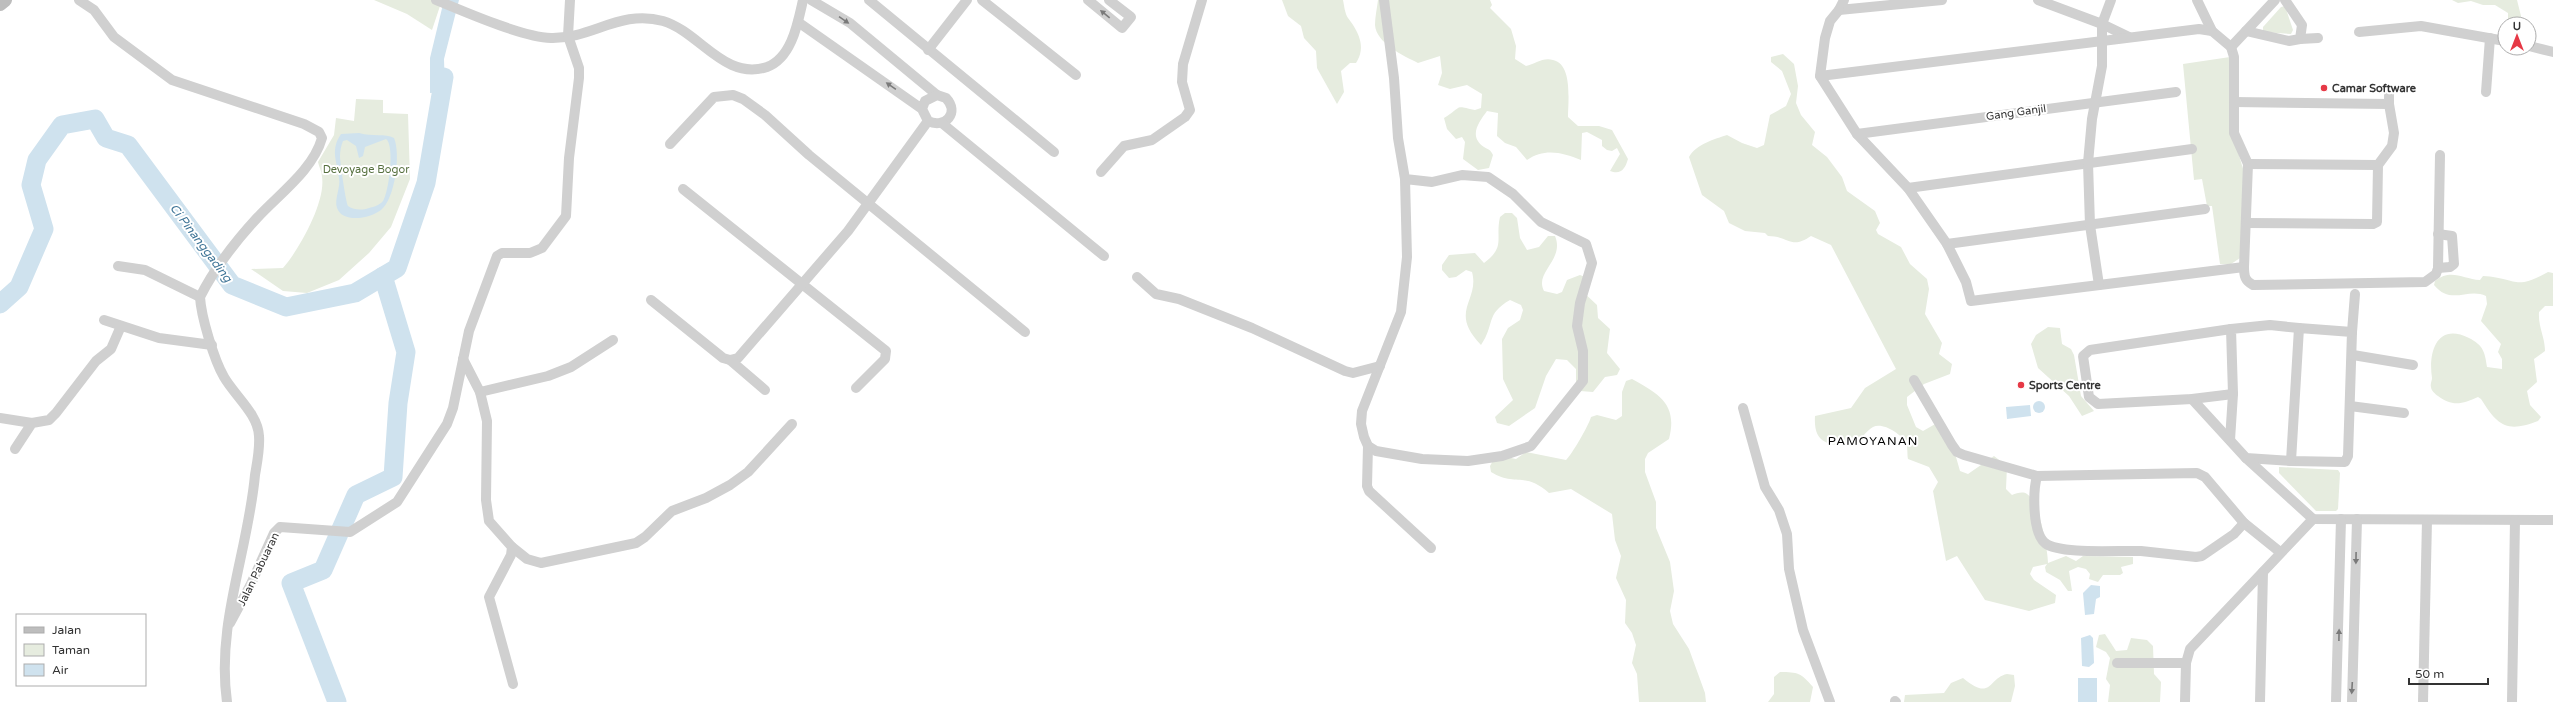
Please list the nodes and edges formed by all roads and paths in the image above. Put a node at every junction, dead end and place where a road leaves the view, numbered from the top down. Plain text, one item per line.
1 (5, 0) edge
2 (79, 0) edge
3 (436, 0) edge
4 (570, 0) edge
5 (802, 0) edge
6 (811, 0) edge
7 (869, 0) edge
8 (968, 0) edge
9 (982, 0) edge
10 (1088, 0) edge
11 (1109, 0) edge
12 (1202, 0) edge
13 (1384, 0) edge
14 (1844, 0) edge
15 (1942, 0) edge
16 (2038, 0) edge
17 (2111, 0) edge
18 (2197, 0) edge
19 (2275, 0) edge
20 (2284, 0) edge
21 (1912, 2) edge
22 (0, 4) edge
23 (1839, 10) junction
24 (798, 22) junction
25 (2102, 24) junction
26 (2212, 31) junction
27 (2246, 31) junction
28 (2359, 32) dead end
29 (568, 36) junction
30 (2129, 38) junction
31 (2318, 38) dead end
32 (2490, 38) junction
33 (2300, 39) junction
34 (2497, 39) edge
35 (2103, 41) junction
36 (2230, 47) junction
37 (2537, 48) edge
38 (928, 50) junction
39 (2553, 52) edge
40 (1076, 75) dead end
41 (1820, 76) junction
42 (2389, 89) dead end
43 (2176, 92) dead end
44 (2486, 92) dead end
45 (937, 95) junction
46 (2096, 101) junction
47 (2234, 102) junction
48 (2388, 104) junction
49 (922, 109) junction
50 (928, 121) junction
51 (943, 124) junction
52 (1856, 134) junction
53 (670, 144) dead end
54 (2192, 149) dead end
55 (1054, 152) dead end
56 (2440, 154) dead end
57 (2088, 163) junction
58 (2248, 164) junction
59 (2378, 165) junction
60 (1101, 172) dead end
61 (1406, 179) junction
62 (1908, 188) junction
63 (683, 189) dead end
64 (869, 203) junction
65 (2205, 209) dead end
66 (2090, 224) junction
67 (2246, 224) junction
68 (2438, 234) junction
69 (1948, 244) junction
70 (1104, 256) dead end
71 (118, 266) dead end
72 (2244, 267) junction
73 (2438, 268) junction
74 (1137, 277) dead end
75 (803, 283) junction
76 (2099, 285) junction
77 (2355, 294) dead end
78 (200, 297) junction
79 (651, 300) dead end
80 (104, 320) dead end
81 (121, 326) junction
82 (2299, 328) junction
83 (2231, 329) junction
84 (1025, 332) dead end
85 (2352, 332) junction
86 (613, 340) dead end
87 (212, 345) junction
88 (2353, 355) junction
89 (462, 359) junction
90 (730, 360) junction
91 (2413, 365) dead end
92 (1380, 366) junction
93 (1914, 380) dead end
94 (856, 388) dead end
95 (764, 390) dead end
96 (480, 392) junction
97 (2233, 394) junction
98 (2192, 399) junction
99 (2350, 406) junction
100 (1743, 408) dead end
101 (2404, 413) dead end
102 (0, 418) edge
103 (32, 423) junction
104 (792, 424) dead end
105 (2230, 440) junction
106 (1368, 446) junction
107 (14, 449) dead end
108 (2246, 458) junction
109 (2291, 460) junction
110 (2036, 476) junction
111 (2313, 519) junction
112 (2341, 520) junction
113 (2357, 520) junction
114 (2427, 520) junction
115 (2515, 520) junction
116 (2553, 520) edge
117 (2244, 523) junction
118 (512, 547) junction
119 (1431, 548) dead end
120 (2280, 552) junction
121 (2263, 572) junction
122 (227, 628) junction
123 (2339, 654) junction
124 (2354, 654) junction
125 (2117, 663) dead end
126 (2186, 663) junction
127 (514, 684) dead end
128 (227, 702) edge
129 (1830, 702) edge
130 (2185, 702) edge
131 (2260, 702) edge
132 (2336, 702) edge
133 (2352, 702) edge
134 (2423, 702) edge
135 (2512, 702) edge

1 - 22 street
2 - 78 street
3 - 29 street
4 - 29 street
5 - 24 street
6 -> 45 street
7 - 38 street
8 - 38 street
9 - 40 street
11 -> 10 street
12 - 60 street
13 - 61 street
14 - 23 street
15 - 21 street
16 - 25 street
17 - 25 street
18 - 26 street
19 - 27 street
20 - 33 street
21 - 23 street
23 - 41 street
24 - 29 street
49 -> 24 street
25 - 30 street
25 - 35 street
26 - 30 street
26 - 36 street
27 - 33 street
27 - 36 street
28 - 32 street
29 - 89 street
30 - 35 street
31 - 33 street
32 - 34 street
32 - 44 street
35 - 41 street
35 - 46 street
36 - 47 street
37 - 39 street
38 - 55 street
41 - 52 street
42 - 48 street
43 - 46 street, Gang Ganjil
45 - 49 street
45 - 51 street
46 - 52 street, Gang Ganjil
46 - 57 street
47 - 48 street
47 - 58 street
48 - 59 street
49 - 50 street
50 - 51 street
50 - 64 street
51 - 70 street
52 - 62 street
53 - 64 street
54 - 57 street
56 - 68 street
57 - 62 street
57 - 66 street
58 - 59 street
58 - 67 street
59 - 67 street
61 - 92 street
61 - 106 street
62 - 69 street
63 - 75 street
64 - 75 street
64 - 84 street
65 - 66 street
66 - 69 street
66 - 76 street
67 - 72 street
68 - 73 street
68 - 73 street
69 - 76 street
71 - 78 street
72 - 73 street
72 - 76 street
74 - 92 street
75 - 90 street
75 - 94 street
77 - 85 street
78 - 87 street
79 - 90 street
80 - 81 street
81 - 87 street
81 - 103 street
82 - 83 street
82 - 85 street
82 - 109 street
83 - 97 street
83 - 98 street
85 - 88 street
86 - 96 street
87 - 122 street
88 - 91 street
88 - 99 street
89 - 96 street
89 - 122 street, Jalan Pabuaran
90 - 95 street
92 - 106 street
93 - 110 street
96 - 118 street
97 - 98 street
97 - 105 street
98 - 105 street
99 - 101 street
99 - 109 street
100 - 129 street
102 - 103 street
103 - 107 street
104 - 118 street
105 - 108 street
106 - 119 street
108 - 109 street
108 - 111 street
110 - 117 street
110 - 117 street
111 - 112 street
111 - 120 street
112 - 113 street
123 -> 112 street
113 - 114 street
113 -> 124 street
114 - 115 street
114 - 134 street
115 - 116 street
115 - 135 street
117 - 120 street
118 - 127 street
120 - 121 street
121 - 126 street
121 - 131 street
122 - 128 street
123 - 124 street
123 - 132 street
124 -> 133 street
125 - 126 street
126 - 130 street

